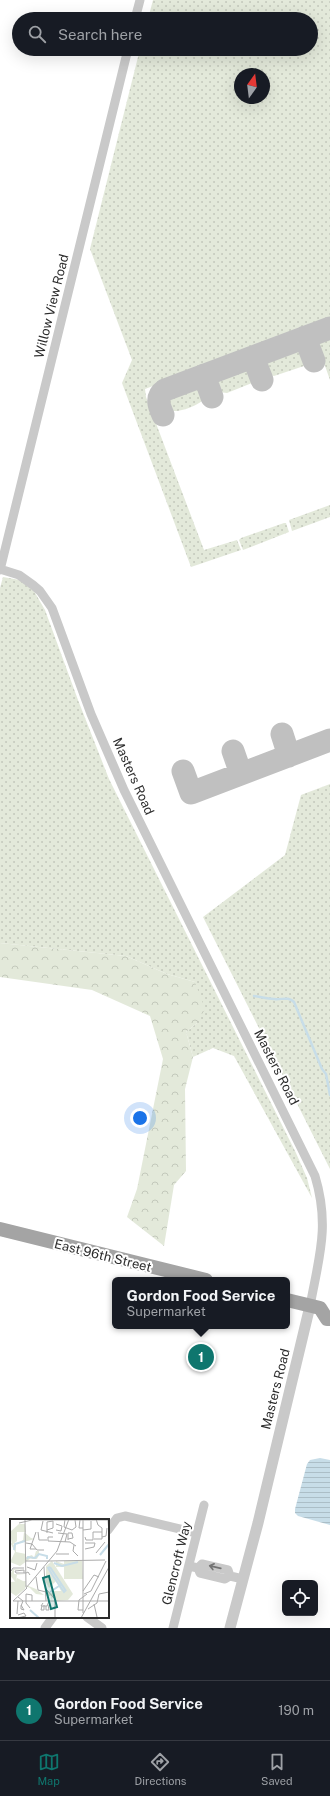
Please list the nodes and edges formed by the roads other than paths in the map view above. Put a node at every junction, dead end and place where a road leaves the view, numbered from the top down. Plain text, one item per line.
1 (140, 0) edge
2 (137, 12) edge
3 (126, 56) edge
4 (0, 569) edge
5 (0, 1229) edge
6 (194, 1277) edge
7 (290, 1301) edge
8 (320, 1306) edge
9 (330, 1319) edge
10 (204, 1505) dead end
11 (109, 1529) edge
12 (197, 1532) junction
13 (193, 1567) junction
14 (243, 1579) junction
15 (52, 1618) edge
16 (88, 1618) edge
17 (45, 1628) edge
18 (102, 1628) edge
19 (173, 1628) edge
20 (230, 1628) edge

1 - 2 street
3 - 4 street, Willow View Road
4 - 8 street, Masters Road
5 - 6 main road, East 96th Street
7 - 8 main road
8 - 9 main road
8 - 14 street, Masters Road
10 - 12 street, Glencroft Way
11 - 12 street
12 - 13 street, Glencroft Way
13 - 14 street
13 - 19 street, Glencroft Way
14 - 20 street, Masters Road
15 - 17 street
16 - 18 street

